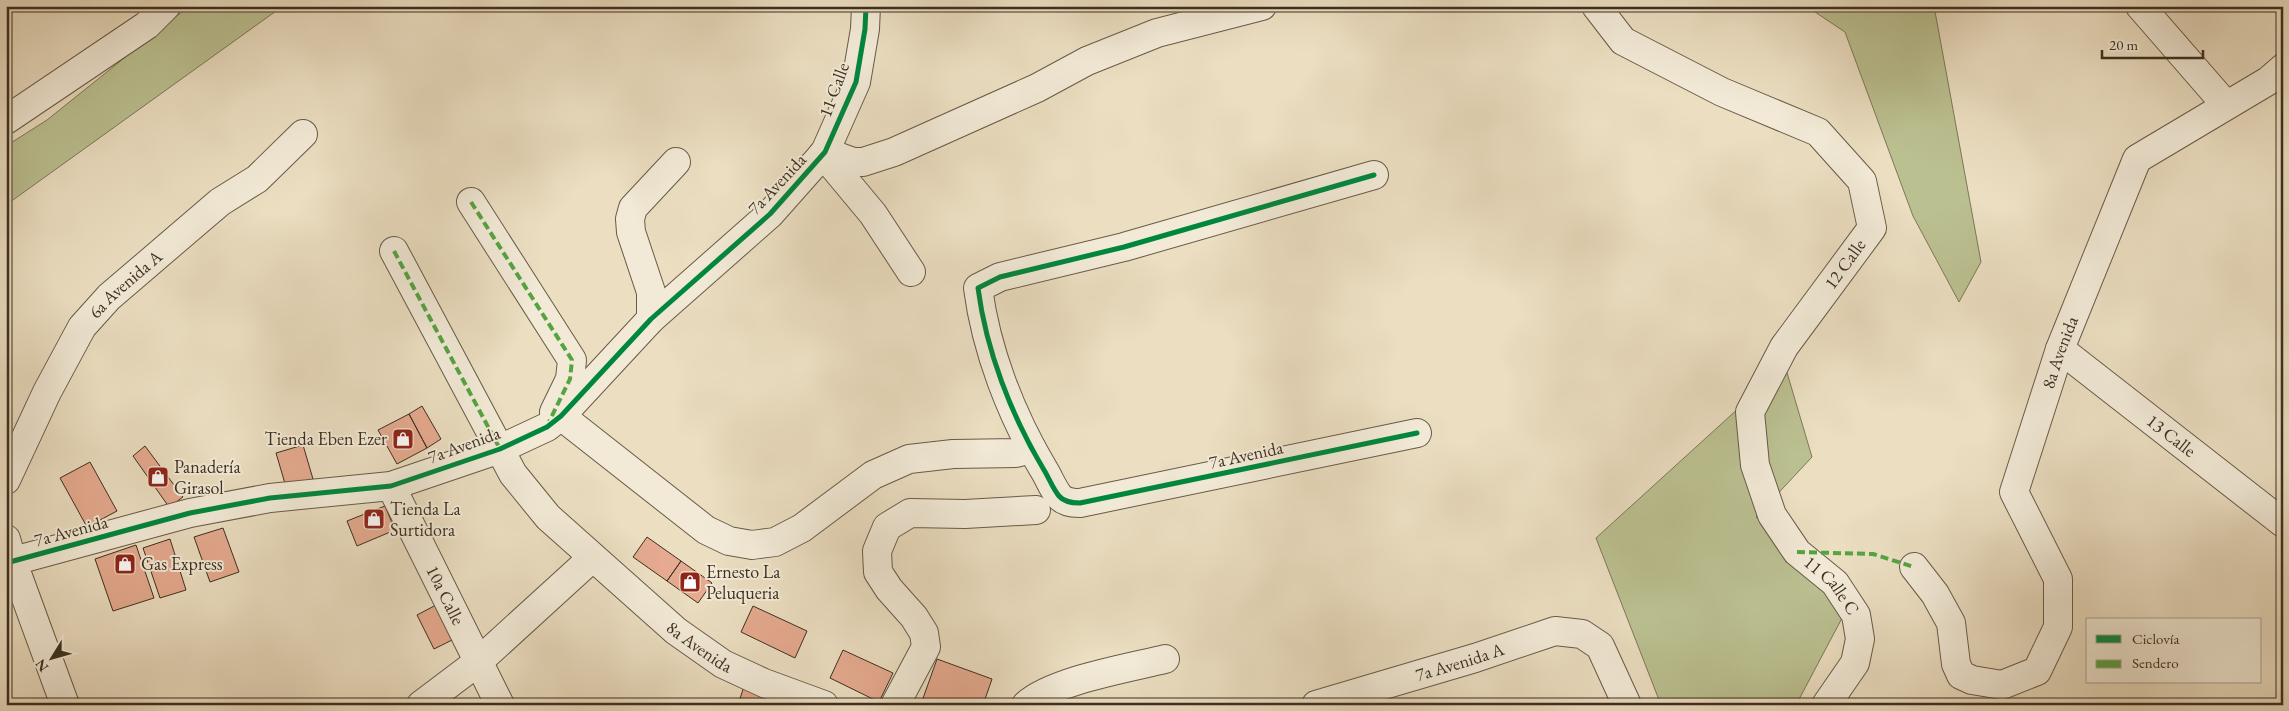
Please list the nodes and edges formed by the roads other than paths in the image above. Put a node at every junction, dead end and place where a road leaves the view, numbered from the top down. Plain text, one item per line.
1 (166, 6) edge
2 (866, 6) edge
3 (1262, 6) edge
4 (1596, 6) edge
5 (2140, 6) edge
6 (2283, 68) edge
7 (2226, 105) junction
8 (6, 120) edge
9 (302, 134) dead end
10 (824, 153) junction
11 (676, 162) dead end
12 (1374, 176) dead end
13 (471, 202) dead end
14 (394, 252) dead end
15 (911, 272) dead end
16 (651, 318) junction
17 (2060, 349) junction
18 (554, 421) junction
19 (1416, 433) dead end
20 (500, 449) junction
21 (1032, 449) junction
22 (6, 480) edge
23 (391, 486) junction
24 (1036, 510) dead end
25 (2283, 523) edge
26 (1797, 552) joint
27 (8, 554) edge
28 (592, 558) junction
29 (1914, 567) dead end
30 (1165, 659) dead end
31 (478, 662) junction
32 (65, 705) edge
33 (421, 705) edge
34 (500, 705) edge
35 (824, 705) edge
36 (895, 705) edge
37 (1026, 705) edge
38 (1316, 705) edge
39 (1627, 705) edge
40 (1826, 705) edge

1 - 8 street
2 - 10 street, 11 Calle
3 - 10 street, 7a Avenida
4 - 26 street, 12 Calle
5 - 7 street
6 - 7 street, 8a Avenida
7 - 17 street, 8a Avenida
9 - 22 street, 6a Avenida A
10 - 15 street
10 - 16 street, 7a Avenida
11 - 16 street
12 - 21 street
13 - 18 street
14 - 20 street, 8a Avenida
16 - 18 street, 7a Avenida
17 - 25 street, 13 Calle
17 - 29 street, 8a Avenida
18 - 20 street, 7a Avenida
18 - 21 street
19 - 21 street, 7a Avenida
20 - 23 street, 7a Avenida
20 - 28 street, 8a Avenida
23 - 27 street, 7a Avenida
23 - 31 street, 10a Calle
24 - 36 street
26 - 40 street, 11 Calle C
27 - 32 street
28 - 31 street
28 - 35 street, 8a Avenida
30 - 37 street
31 - 33 street
31 - 34 street, 10a Calle
38 - 39 street, 7a Avenida A

